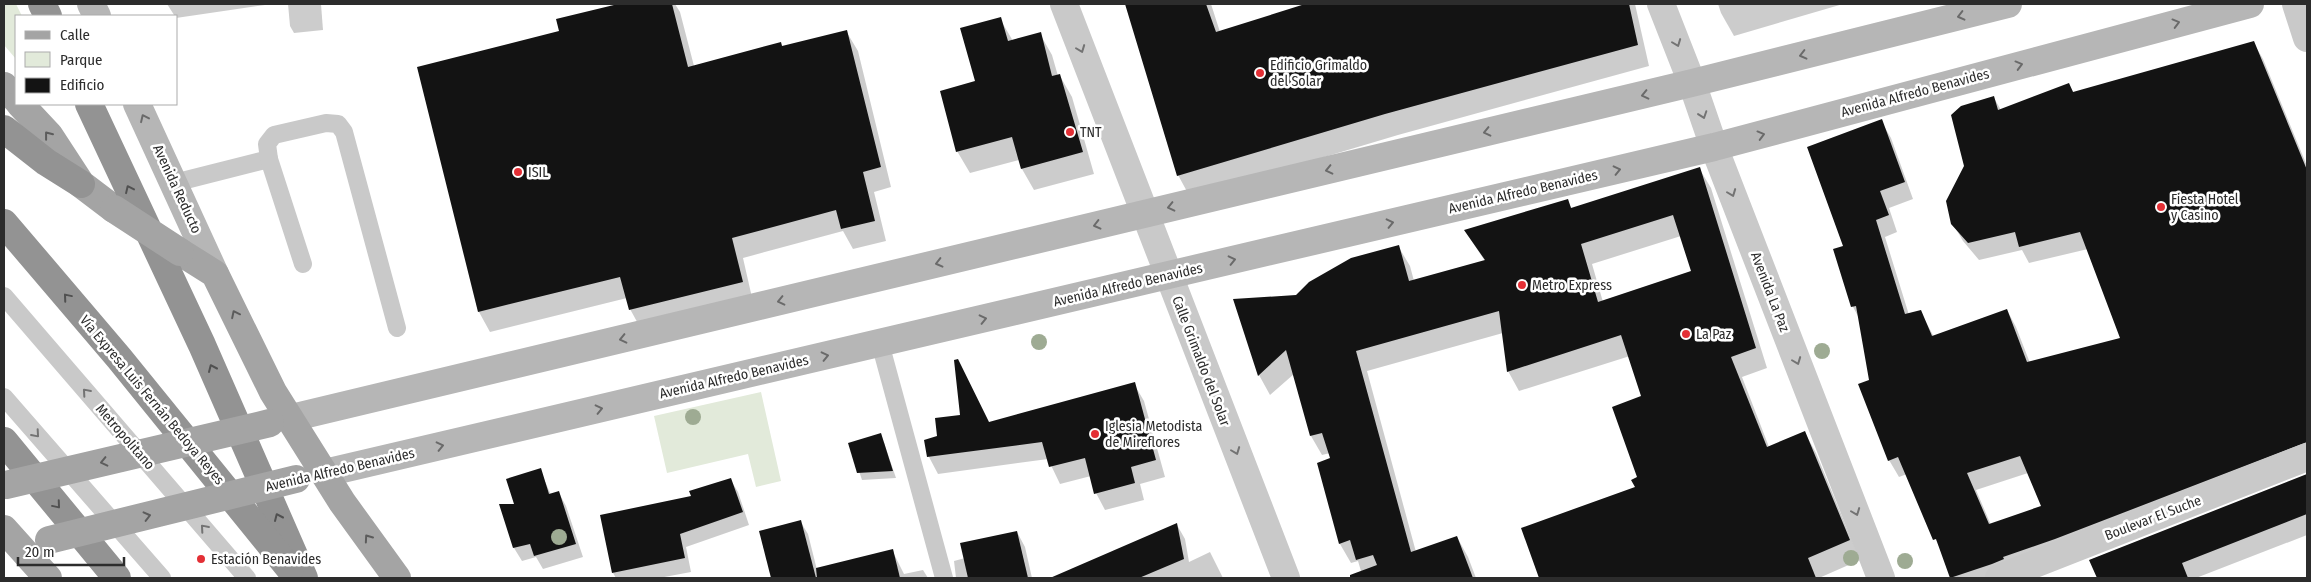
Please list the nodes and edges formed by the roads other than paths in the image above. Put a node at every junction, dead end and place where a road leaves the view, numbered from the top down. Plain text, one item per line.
1 (1064, 4) edge
2 (1662, 4) edge
3 (2008, 4) edge
4 (2250, 4) edge
5 (2296, 4) edge
6 (2307, 38) edge
7 (1692, 83) junction
8 (4, 86) edge
9 (15, 98) edge
10 (21, 105) edge
11 (89, 105) edge
12 (138, 105) edge
13 (4, 129) edge
14 (1714, 147) junction
15 (269, 159) junction
16 (174, 183) junction
17 (81, 184) junction
18 (1144, 213) junction
19 (4, 223) edge
20 (304, 264) dead end
21 (215, 274) junction
22 (1168, 275) junction
23 (4, 296) edge
24 (397, 328) dead end
25 (880, 343) junction
26 (4, 397) edge
27 (281, 421) junction
28 (4, 441) edge
29 (2307, 457) edge
30 (325, 473) junction
31 (5, 486) edge
32 (10, 543) edge
33 (48, 578) edge
34 (117, 578) edge
35 (162, 578) edge
36 (247, 578) edge
37 (297, 578) edge
38 (304, 578) edge
39 (397, 578) edge
40 (944, 578) edge
41 (1286, 578) edge
42 (1882, 578) edge
43 (1999, 578) edge

1 -> 18 street, Calle Grimaldo del Solar
2 -> 7 street, Avenida La Paz
3 -> 7 main road
14 -> 4 main road, Avenida Alfredo Benavides
5 - 6 street
7 -> 14 street, Avenida La Paz
7 -> 18 main road
8 - 9 main road
17 -> 10 main road
38 -> 11 highway
16 -> 12 main road, Avenida Reducto
13 - 17 highway
22 -> 14 main road, Avenida Alfredo Benavides
14 -> 42 street, Avenida La Paz
15 - 16 lane
15 - 20 lane
15 - 24 lane
16 - 21 main road, Avenida Reducto
17 - 21 main road, bridge
18 - 22 street, Calle Grimaldo del Solar
18 -> 27 main road
37 -> 19 highway, Vía Expresa Luis Fernán Bedoya Reyes
27 -> 21 main road
25 -> 22 main road, Avenida Alfredo Benavides
22 -> 41 street, Calle Grimaldo del Solar
36 -> 23 lane, Metropolitano
30 -> 25 main road, Avenida Alfredo Benavides
25 - 40 lane
26 -> 35 lane
27 - 30 main road
27 -> 31 main road, bridge
28 -> 34 highway
29 - 43 street, Boulevar El Suche
32 -> 30 main road, Avenida Alfredo Benavides, bridge
39 -> 30 main road
32 - 33 main road

